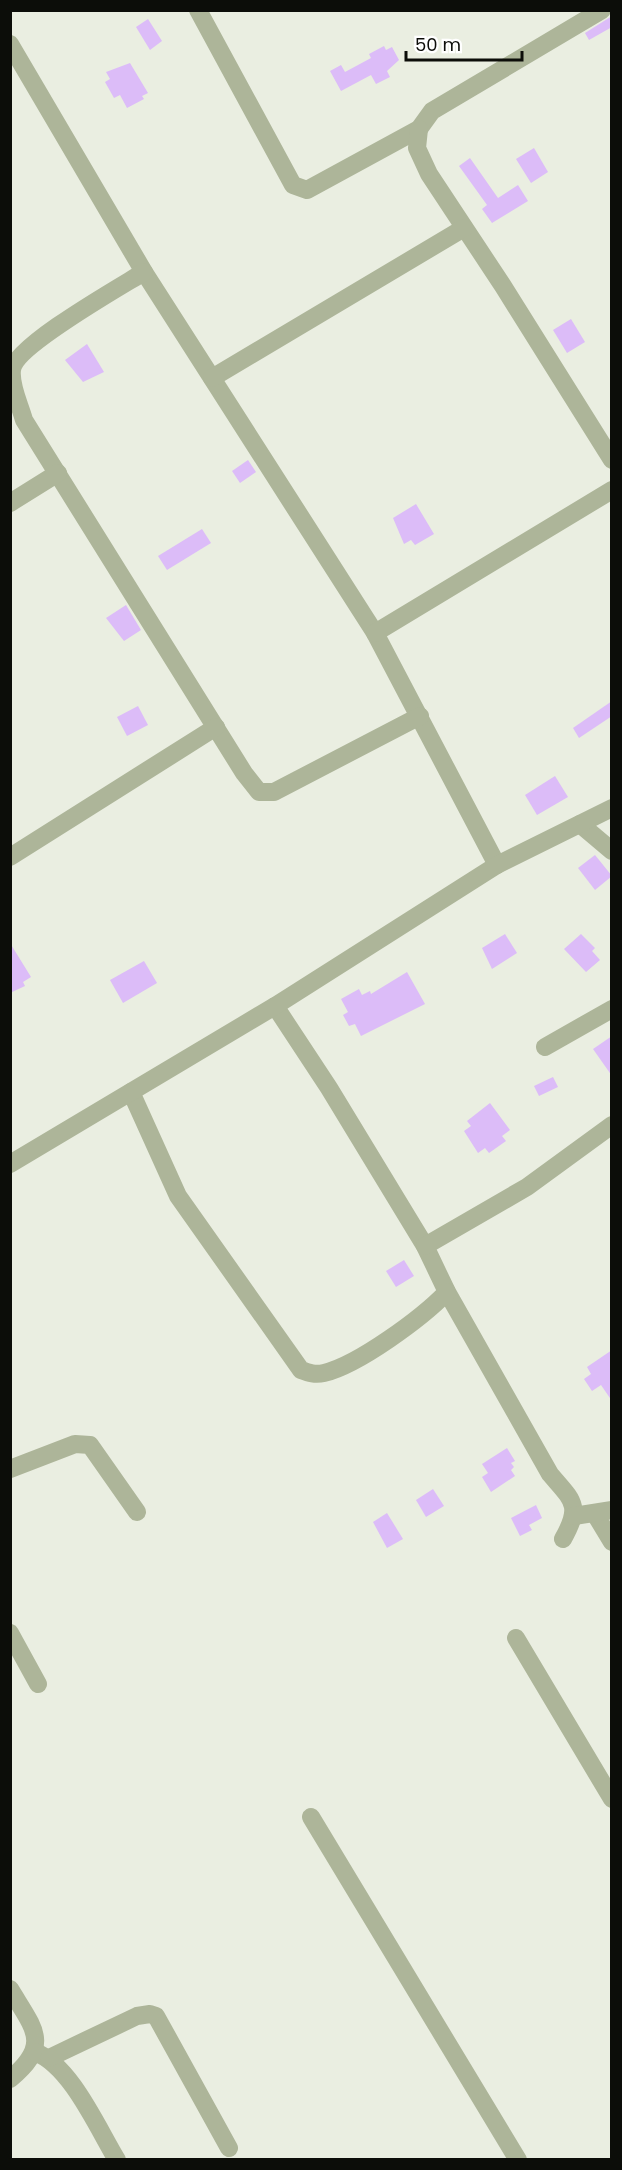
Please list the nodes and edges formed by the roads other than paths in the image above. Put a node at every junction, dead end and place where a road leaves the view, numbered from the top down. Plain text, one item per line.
1 (198, 10) edge
2 (602, 10) edge
3 (10, 44) edge
4 (419, 129) junction
5 (465, 228) junction
6 (144, 272) junction
7 (212, 378) junction
8 (612, 460) edge
9 (58, 473) junction
10 (612, 490) edge
11 (10, 503) edge
12 (375, 633) junction
13 (420, 716) junction
14 (216, 727) junction
15 (612, 808) edge
16 (580, 824) junction
17 (612, 851) edge
18 (10, 857) edge
19 (497, 865) junction
20 (275, 1006) junction
21 (612, 1009) edge
22 (545, 1047) dead end
23 (131, 1092) junction
24 (612, 1125) edge
25 (10, 1164) edge
26 (426, 1246) junction
27 (447, 1292) junction
28 (10, 1469) edge
29 (137, 1512) dead end
30 (603, 1512) edge
31 (574, 1516) junction
32 (563, 1539) dead end
33 (612, 1542) edge
34 (10, 1633) edge
35 (516, 1638) dead end
36 (38, 1684) dead end
37 (612, 1799) edge
38 (310, 1817) dead end
39 (10, 1989) edge
40 (42, 2055) junction
41 (10, 2079) edge
42 (229, 2148) dead end
43 (117, 2160) edge
44 (518, 2160) edge

1 - 4 street
2 - 4 street
3 - 6 street
4 - 5 street
5 - 7 street
5 - 8 street
6 - 7 street
6 - 9 street
7 - 12 street
9 - 11 street
9 - 14 street
10 - 12 street
12 - 13 street
13 - 14 street
13 - 19 street
14 - 18 street
15 - 16 street
16 - 17 street
16 - 19 street
19 - 20 street
20 - 23 street
20 - 26 street
21 - 22 street
23 - 25 street
23 - 27 street
24 - 26 street
26 - 27 street
27 - 31 street
28 - 29 street
30 - 31 street
30 - 33 street
31 - 32 street
34 - 36 street
35 - 37 street
38 - 44 street
39 - 40 street
40 - 41 street
40 - 42 street
40 - 43 street

